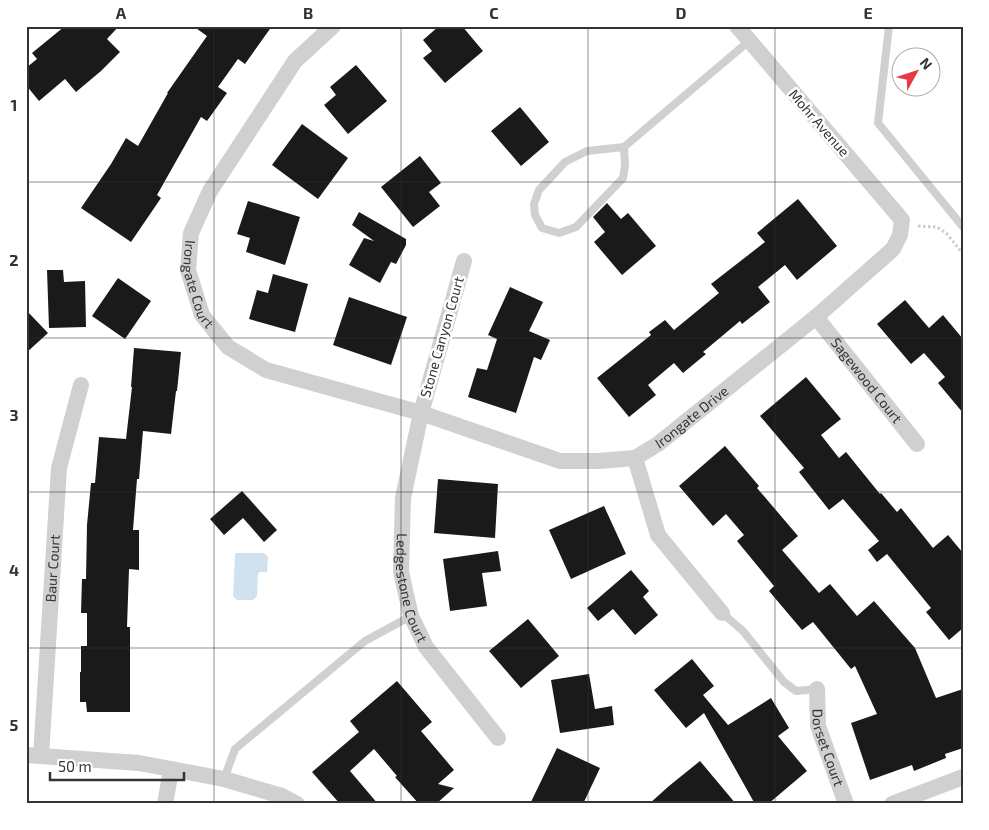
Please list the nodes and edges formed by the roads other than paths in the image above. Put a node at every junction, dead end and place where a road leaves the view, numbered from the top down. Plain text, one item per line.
1 (333, 26) edge
2 (737, 26) edge
3 (889, 26) edge
4 (750, 41) junction
5 (624, 147) junction
6 (902, 222) joint
7 (963, 226) edge
8 (464, 261) dead end
9 (816, 317) junction
10 (81, 385) dead end
11 (421, 413) junction
12 (917, 444) dead end
13 (635, 458) junction
14 (722, 613) joint
15 (411, 616) junction
16 (817, 689) joint
17 (498, 738) dead end
18 (34, 755) edge
19 (171, 770) junction
20 (963, 777) edge
21 (224, 779) junction
22 (897, 803) edge
23 (164, 804) edge
24 (297, 804) edge
25 (846, 804) edge

1 - 11 street, Irongate Court
2 - 4 street, Mohr Avenue
3 - 7 lane
4 - 5 lane
4 - 6 street, Mohr Avenue
5 - 5 lane
6 - 9 street, Irongate Drive
8 - 11 street, Stone Canyon Court
9 - 12 street, Sagewood Court
9 - 13 street, Irongate Drive
10 - 18 street, Baur Court
11 - 13 street, Irongate Drive
11 - 15 street, Ledgestone Court
13 - 14 street
14 - 16 lane
15 - 17 street, Ledgestone Court
15 - 21 lane
16 - 25 street, Dorset Court
18 - 19 street
19 - 21 street
19 - 23 street
20 - 22 street
21 - 24 street

